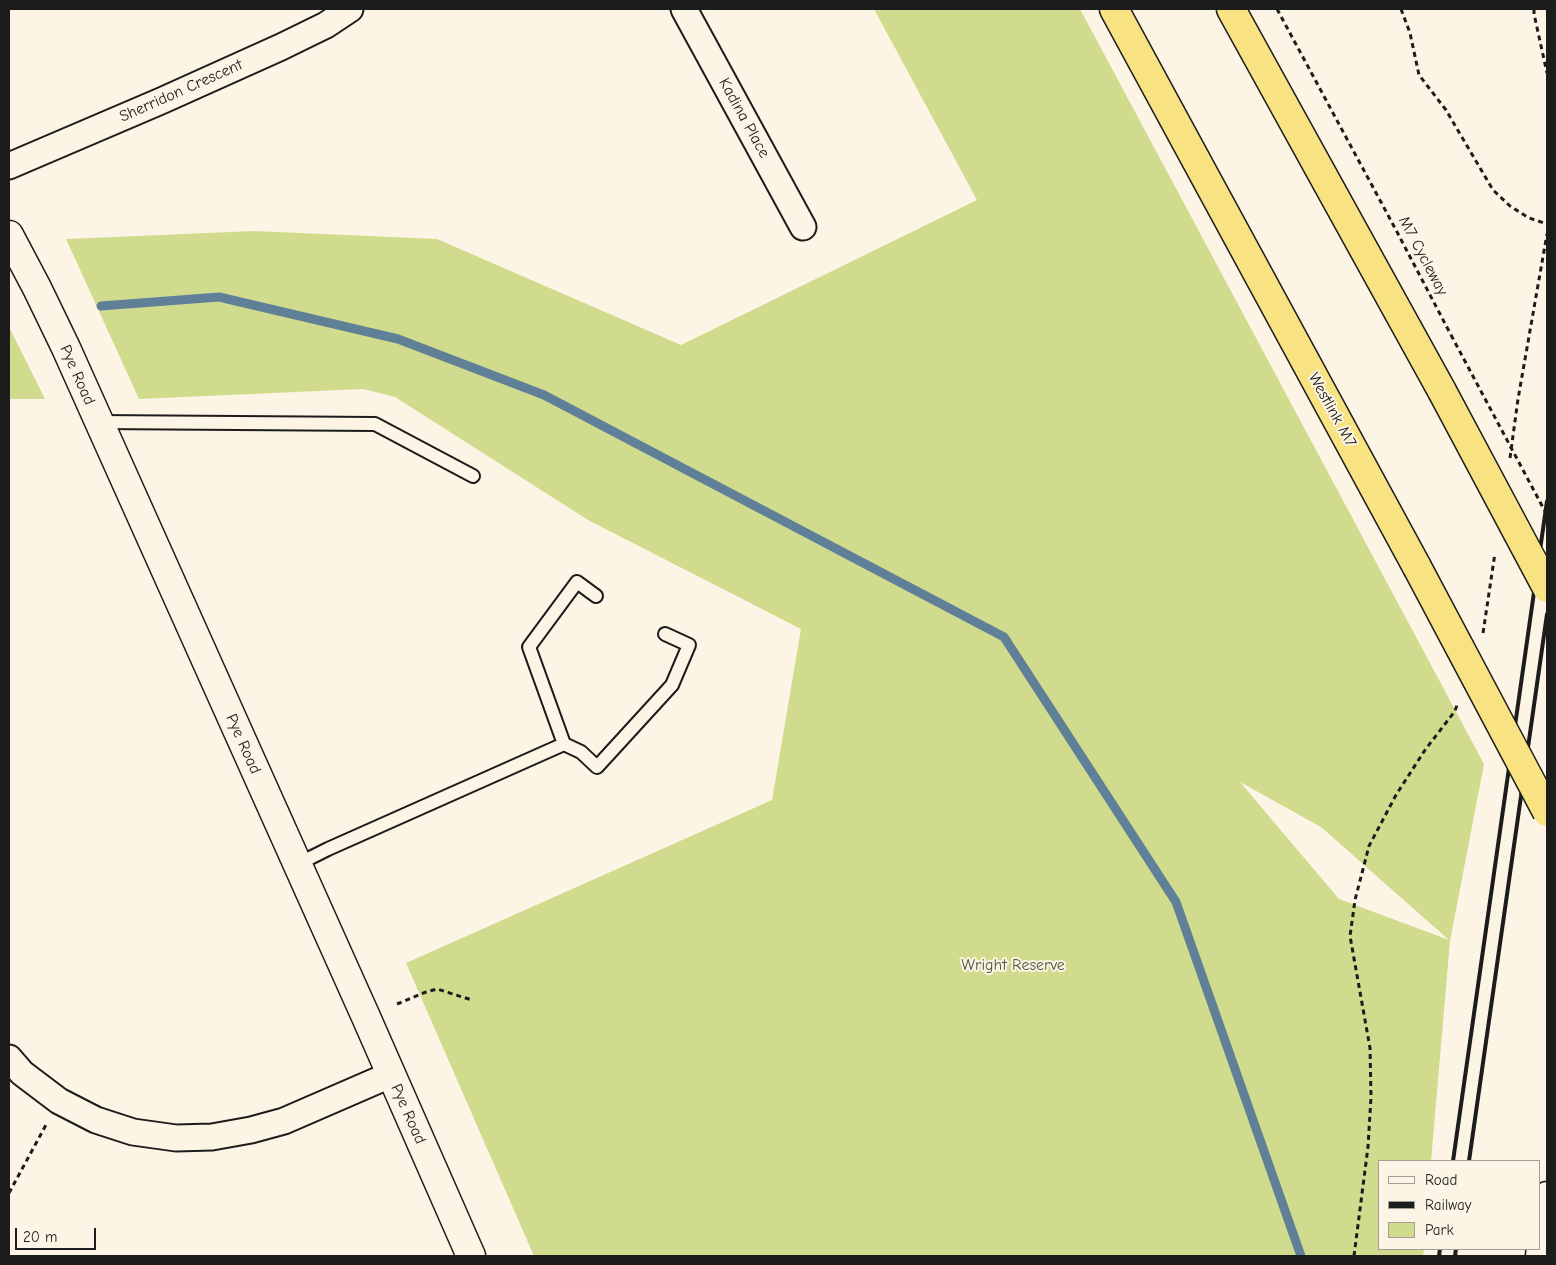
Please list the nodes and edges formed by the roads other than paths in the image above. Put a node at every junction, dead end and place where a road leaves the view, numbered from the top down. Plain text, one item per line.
1 (350, 9) edge
2 (684, 9) edge
3 (1114, 9) edge
4 (1232, 9) edge
5 (9, 166) edge
6 (803, 227) dead end
7 (9, 235) edge
8 (98, 422) junction
9 (473, 476) dead end
10 (1547, 588) edge
11 (596, 596) dead end
12 (666, 634) dead end
13 (564, 744) junction
14 (1547, 812) edge
15 (296, 865) junction
16 (9, 1058) edge
17 (390, 1075) junction
18 (1547, 1196) edge
19 (1541, 1247) edge
20 (471, 1256) edge

1 - 5 street, Sherridon Crescent
2 - 6 street, Kadina Place
3 - 14 highway, Westlink M7, bridge
4 - 10 highway, bridge
7 - 8 street, Pye Road
8 - 9 lane
8 - 15 street, Pye Road
11 - 13 lane
12 - 13 lane
13 - 15 lane
15 - 17 street, Pye Road
16 - 17 street
17 - 20 street, Pye Road
18 - 19 street

